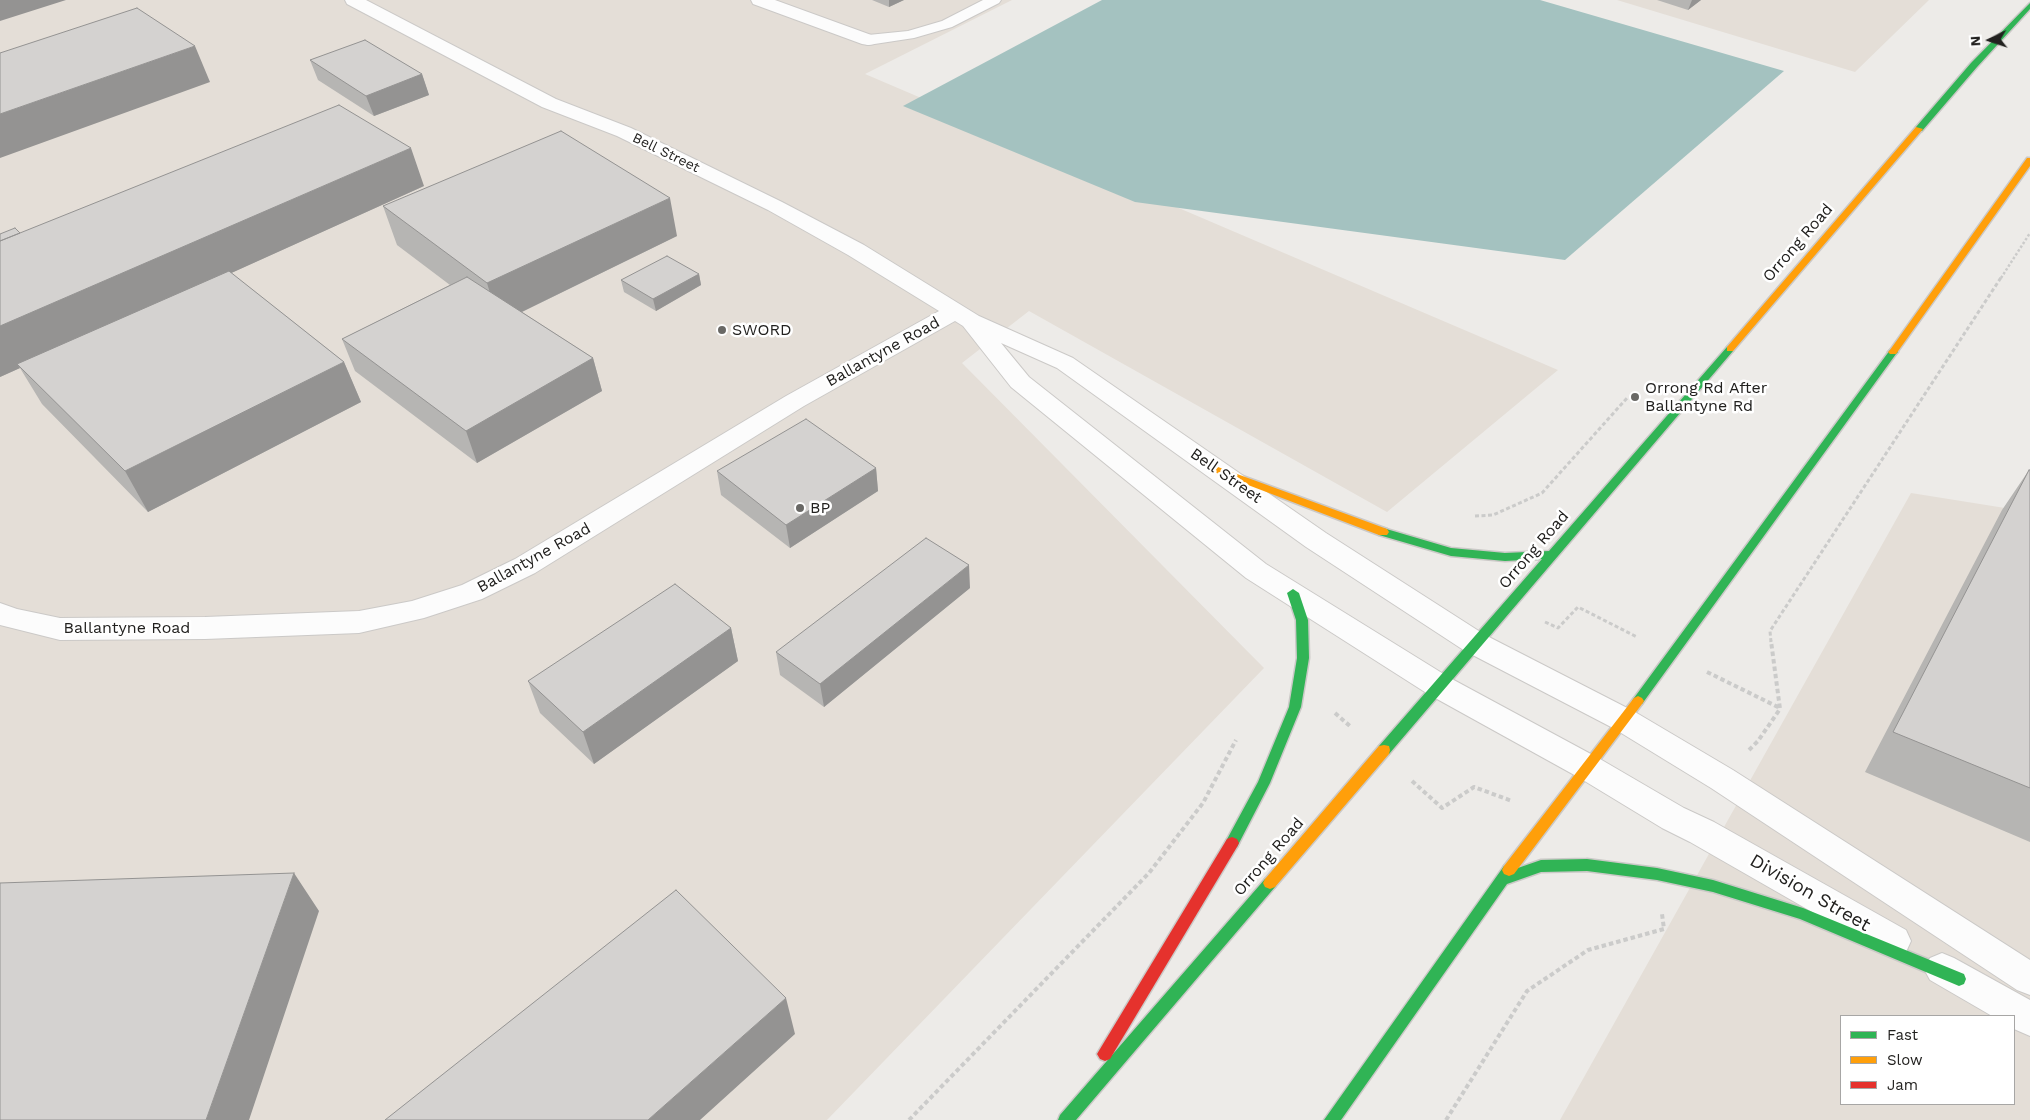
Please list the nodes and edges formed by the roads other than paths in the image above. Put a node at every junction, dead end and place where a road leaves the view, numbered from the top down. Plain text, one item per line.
1 (353, 0) edge
2 (759, 0) edge
3 (994, 0) edge
4 (2030, 5) edge
5 (868, 40) joint
6 (2030, 160) edge
7 (964, 316) junction
8 (1218, 470) junction
9 (1551, 555) junction
10 (1293, 594) junction
11 (0, 613) edge
12 (1475, 643) junction
13 (1439, 686) junction
14 (1624, 720) junction
15 (1589, 768) junction
16 (1502, 880) junction
17 (1959, 979) junction
18 (2030, 979) edge
19 (2030, 1019) edge
20 (1066, 1120) edge
21 (1332, 1120) edge

1 - 7 street, Bell Street
2 - 5 street
3 - 5 lane
4 - 9 highway, Orrong Road
6 - 14 highway
7 - 8 street, Bell Street
7 - 10 street, Bell Street
7 - 11 street, Ballantyne Road
8 - 9 highway
8 - 12 street, Bell Street
9 - 12 highway, Orrong Road
10 - 13 street, Bell Street
10 - 20 highway
12 - 13 highway, Orrong Road
12 - 14 street, Bell Street
13 - 15 street, Division Street
13 - 20 highway, Orrong Road
14 - 15 highway
14 - 18 street
15 - 16 highway
15 - 17 street, Division Street
16 - 17 highway
16 - 21 highway
17 - 19 street, Division Street

